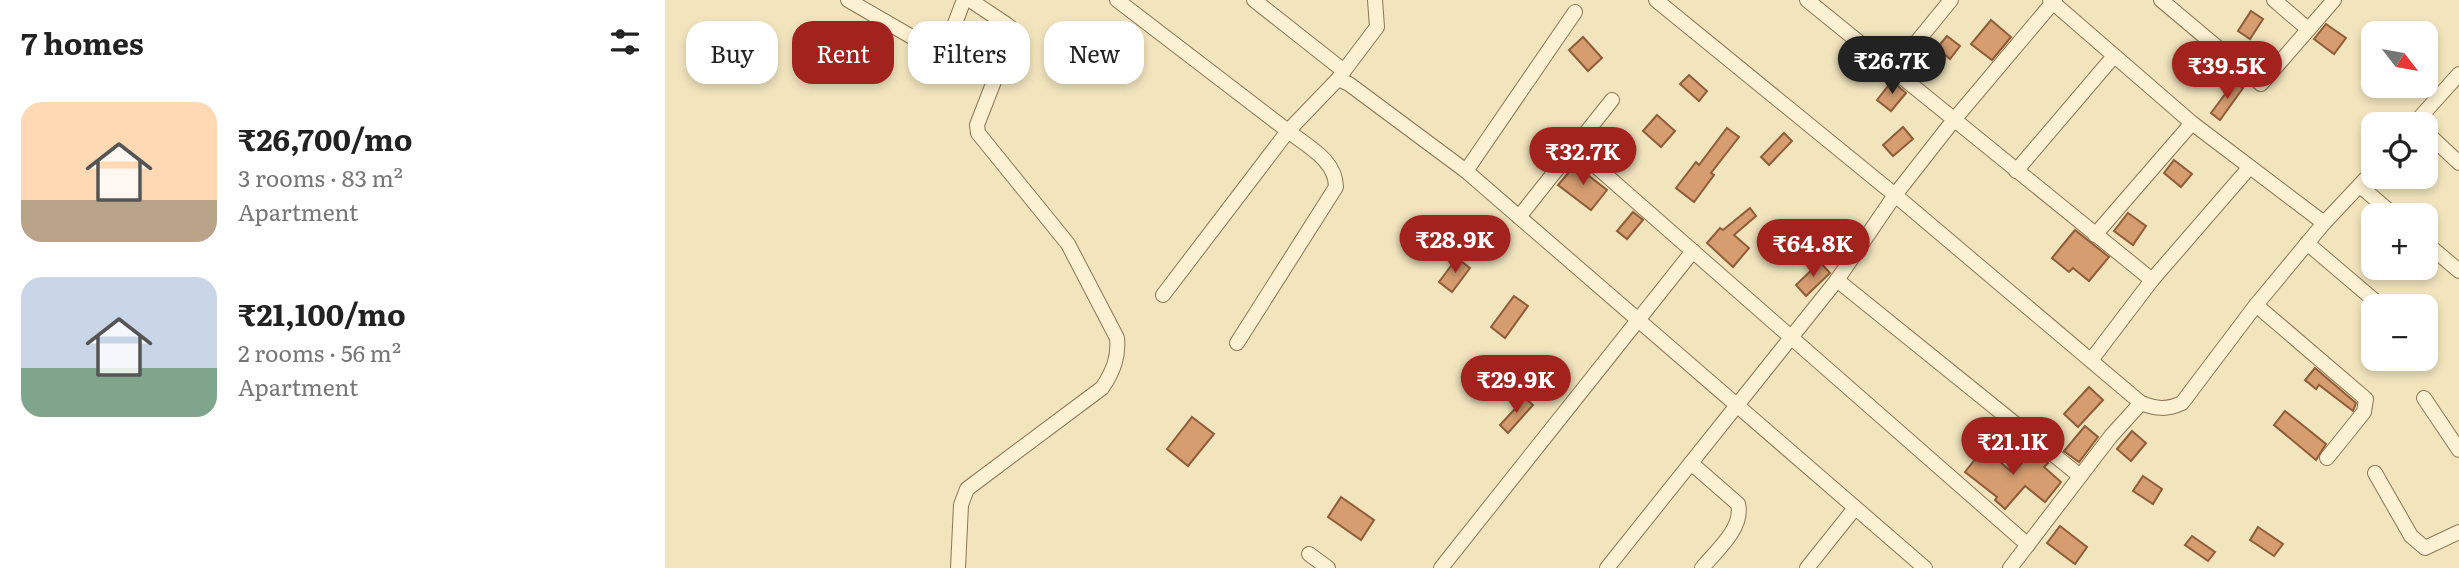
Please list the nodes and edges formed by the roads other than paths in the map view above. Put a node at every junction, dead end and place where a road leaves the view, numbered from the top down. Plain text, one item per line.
1 (964, 0) edge
2 (970, 0) edge
3 (1117, 0) edge
4 (1254, 0) edge
5 (1375, 0) edge
6 (1656, 0) edge
7 (1807, 0) edge
8 (1951, 0) edge
9 (2161, 0) edge
10 (2274, 0) edge
11 (2334, 0) edge
12 (2053, 1) edge
13 (856, 2) edge
14 (1575, 12) dead end
15 (2308, 29) junction
16 (2114, 56) junction
17 (1893, 71) junction
18 (2459, 74) edge
19 (1341, 75) junction
20 (1612, 100) dead end
21 (2429, 112) edge
22 (1953, 121) junction
23 (2192, 123) junction
24 (1288, 131) junction
25 (2438, 143) edge
26 (1574, 147) junction
27 (2459, 163) edge
28 (2249, 168) junction
29 (1466, 171) junction
30 (2016, 171) junction
31 (2360, 186) joint
32 (1895, 195) junction
33 (2381, 203) edge
34 (1519, 217) junction
35 (2324, 223) junction
36 (2095, 234) junction
37 (2307, 243) junction
38 (1693, 251) junction
39 (2438, 253) edge
40 (2459, 271) edge
41 (2152, 280) junction
42 (1837, 281) junction
43 (2367, 294) edge
44 (1163, 295) dead end
45 (2256, 304) junction
46 (1636, 319) junction
47 (1792, 336) junction
48 (1237, 343) dead end
49 (2091, 359) junction
50 (2424, 398) dead end
51 (2141, 402) junction
52 (1736, 405) junction
53 (2459, 450) edge
54 (2327, 458) dead end
55 (1691, 463) junction
56 (2375, 472) dead end
57 (2080, 476) junction
58 (1855, 508) junction
59 (2459, 532) edge
60 (2028, 545) junction
61 (1309, 554) dead end
62 (958, 568) edge
63 (1328, 568) edge
64 (1441, 568) edge
65 (1607, 568) edge
66 (1702, 568) edge
67 (1807, 568) edge
68 (1925, 568) edge
69 (2010, 568) edge

1 - 13 street
2 - 62 street
3 - 24 street
4 - 19 street
5 - 19 street
6 - 32 street
7 - 17 street
8 - 17 street
9 - 15 street
10 - 15 street
11 - 15 street
12 - 16 street
12 - 22 street
14 - 29 street
16 - 23 street
16 - 30 street
17 - 22 street
18 - 21 street
19 - 24 street
19 - 29 street
20 - 26 street
22 - 30 street
22 - 32 street
23 - 28 street
23 - 36 street
24 - 44 street
24 - 48 street
25 - 27 street
26 - 34 street
26 - 38 street
28 - 35 street
28 - 41 street
29 - 34 street
30 - 36 street
31 - 33 street
31 - 35 street
32 - 42 street
32 - 49 street
34 - 46 street
35 - 37 street
36 - 41 street
37 - 43 street
37 - 45 street
38 - 46 street
38 - 47 street
39 - 40 street
41 - 49 street
42 - 47 street
42 - 57 street
45 - 51 street
45 - 54 street
46 - 52 street
46 - 64 street
47 - 52 street
47 - 60 street
49 - 51 street
50 - 53 street
51 - 57 street
52 - 55 street
52 - 58 street
55 - 65 street
55 - 66 street
56 - 59 street
57 - 60 street
58 - 67 street
58 - 68 street
60 - 69 street
61 - 63 street

